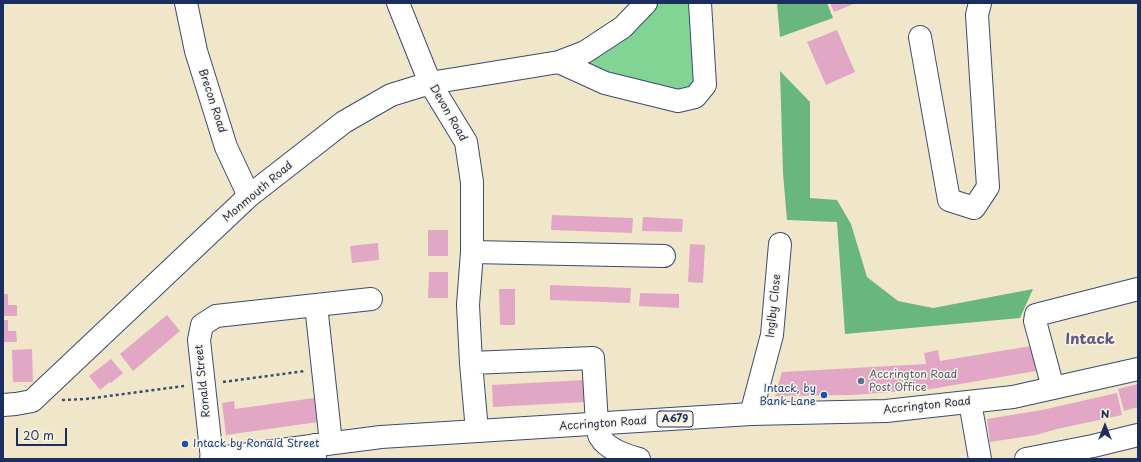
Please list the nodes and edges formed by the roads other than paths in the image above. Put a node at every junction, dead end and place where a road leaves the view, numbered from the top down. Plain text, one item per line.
1 (186, 3) edge
2 (398, 3) edge
3 (646, 3) edge
4 (700, 3) edge
5 (980, 3) edge
6 (920, 37) dead end
7 (559, 62) junction
8 (430, 83) junction
9 (249, 196) junction
10 (780, 244) dead end
11 (472, 252) junction
12 (664, 256) dead end
13 (1138, 289) edge
14 (371, 299) dead end
15 (316, 305) junction
16 (471, 362) junction
17 (1138, 369) edge
18 (1053, 388) junction
19 (970, 402) junction
20 (3, 405) edge
21 (751, 414) junction
22 (597, 424) junction
23 (477, 431) junction
24 (1138, 435) edge
25 (320, 449) edge
26 (211, 459) edge
27 (640, 459) edge
28 (980, 459) edge
29 (1026, 459) edge

1 - 9 street, Brecon Road
2 - 8 street, Devon Road
3 - 7 street, Monmouth Road
4 - 7 street
5 - 6 street
7 - 8 street, Monmouth Road
8 - 9 street, Monmouth Road
8 - 11 street, Devon Road
9 - 20 street, Monmouth Road
10 - 21 street, Inglby Close
11 - 12 street
11 - 16 street, Devon Road
13 - 18 street
14 - 15 street, Ronald Street
15 - 25 street
15 - 26 street, Ronald Street
16 - 22 street
16 - 23 street, Devon Road
17 - 18 street, Accrington Road / A679
18 - 19 street, Accrington Road / A679
19 - 21 street, Accrington Road / A679
19 - 28 street
21 - 22 street, Accrington Road / A679
22 - 23 street, Accrington Road / A679
22 - 27 street
23 - 25 street, Accrington Road / A679
24 - 29 street
25 - 26 street, Accrington Road / A679

